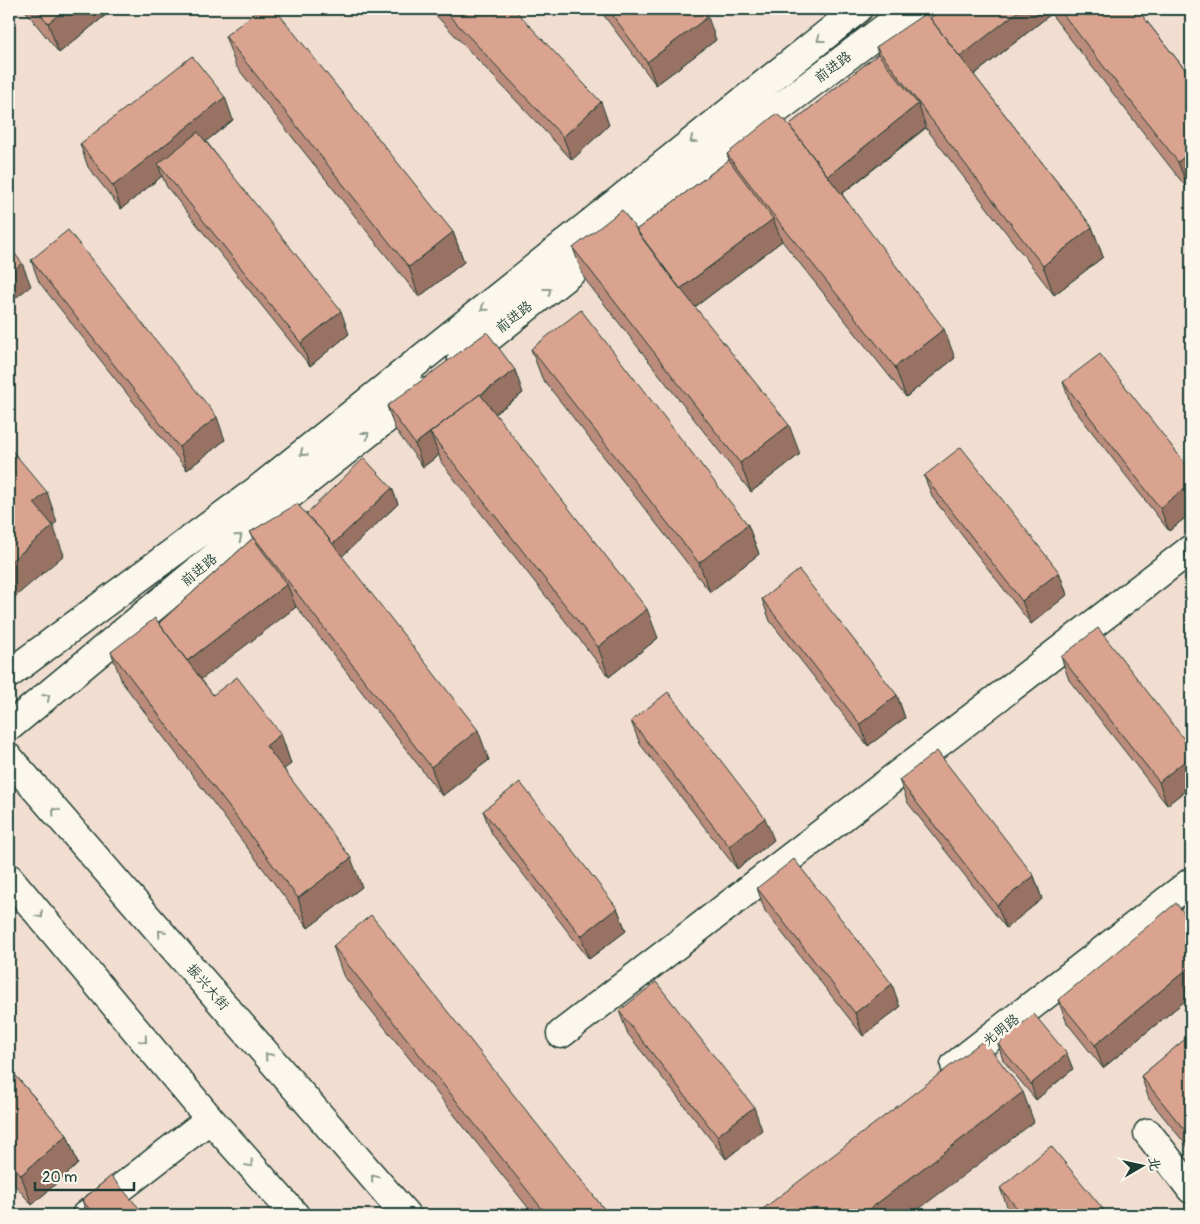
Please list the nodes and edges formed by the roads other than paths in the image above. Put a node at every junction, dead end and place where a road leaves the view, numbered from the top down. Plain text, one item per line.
1 (858, 9) edge
2 (910, 9) edge
3 (1191, 548) edge
4 (9, 674) edge
5 (9, 727) edge
6 (9, 758) edge
7 (9, 878) edge
8 (1191, 882) edge
9 (561, 1034) dead end
10 (934, 1082) edge
11 (210, 1119) junction
12 (1148, 1133) dead end
13 (1191, 1189) edge
14 (86, 1215) edge
15 (295, 1215) edge
16 (406, 1215) edge

1 -> 4 street, 前进路
5 -> 2 street, 前进路
3 - 9 street
16 -> 6 street, 振兴大街
7 -> 11 street
8 - 10 street, 光明路
11 - 14 street
11 -> 15 street
12 - 13 street

